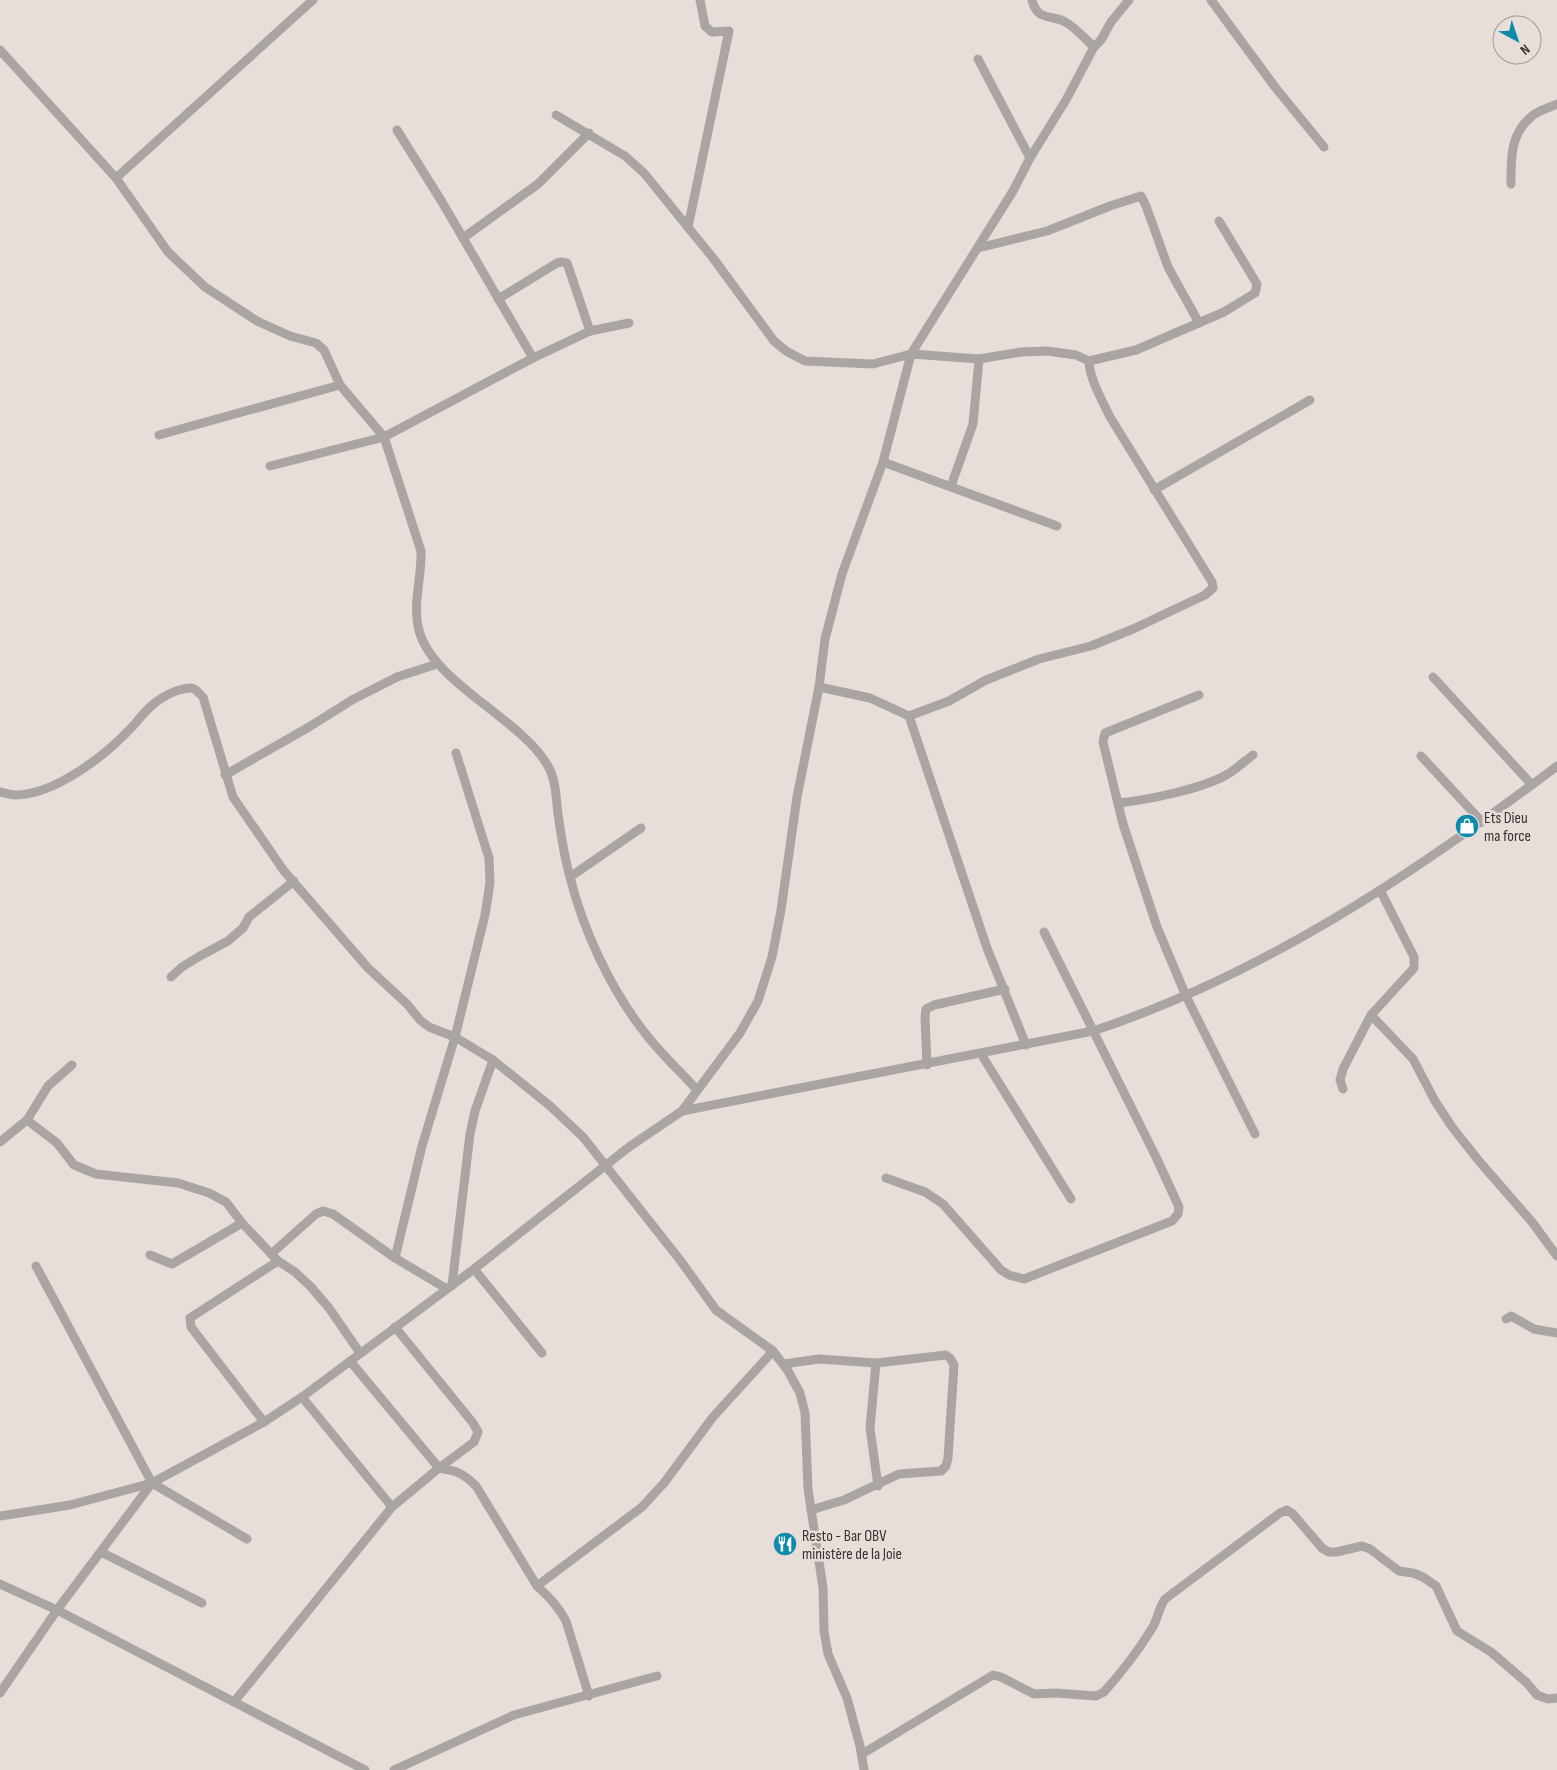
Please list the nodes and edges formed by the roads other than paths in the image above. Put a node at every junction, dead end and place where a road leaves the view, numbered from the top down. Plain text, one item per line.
1 (313, 0) edge
2 (700, 0) edge
3 (1032, 0) edge
4 (1129, 0) edge
5 (1211, 0) edge
6 (1094, 47) junction
7 (0, 50) edge
8 (978, 59) dead end
9 (1557, 104) edge
10 (556, 114) dead end
11 (397, 130) dead end
12 (589, 134) junction
13 (1324, 147) dead end
14 (1030, 158) junction
15 (116, 178) junction
16 (1511, 184) dead end
17 (1218, 221) dead end
18 (688, 227) junction
19 (463, 238) junction
20 (978, 248) junction
21 (498, 299) junction
22 (629, 323) dead end
23 (1199, 323) junction
24 (590, 331) junction
25 (912, 354) junction
26 (533, 358) junction
27 (979, 359) junction
28 (1089, 361) junction
29 (340, 385) junction
30 (1310, 400) dead end
31 (159, 435) dead end
32 (384, 437) junction
33 (883, 462) junction
34 (270, 466) dead end
35 (951, 486) junction
36 (1154, 490) junction
37 (1057, 526) dead end
38 (437, 664) junction
39 (1433, 677) dead end
40 (819, 687) junction
41 (1199, 695) dead end
42 (908, 716) junction
43 (456, 752) dead end
44 (1253, 755) dead end
45 (1421, 756) dead end
46 (1557, 766) edge
47 (225, 775) junction
48 (1532, 785) junction
49 (0, 792) edge
50 (1118, 803) junction
51 (1482, 822) junction
52 (641, 828) dead end
53 (570, 877) junction
54 (294, 882) junction
55 (1380, 890) junction
56 (1044, 932) dead end
57 (171, 977) dead end
58 (1005, 989) junction
59 (1186, 996) junction
60 (1371, 1015) junction
61 (1093, 1031) junction
62 (455, 1037) junction
63 (1026, 1045) junction
64 (981, 1054) junction
65 (493, 1060) junction
66 (72, 1065) dead end
67 (927, 1065) junction
68 (696, 1089) junction
69 (1343, 1089) dead end
70 (682, 1111) junction
71 (27, 1120) junction
72 (1256, 1134) dead end
73 (0, 1142) edge
74 (606, 1165) junction
75 (886, 1178) dead end
76 (1071, 1199) dead end
77 (242, 1223) junction
78 (271, 1254) junction
79 (150, 1255) dead end
80 (1557, 1256) edge
81 (396, 1258) junction
82 (278, 1261) junction
83 (36, 1266) dead end
84 (474, 1269) junction
85 (449, 1287) junction
86 (1506, 1318) dead end
87 (395, 1327) junction
88 (1557, 1333) edge
89 (773, 1352) junction
90 (542, 1353) dead end
91 (360, 1354) junction
92 (350, 1361) junction
93 (876, 1363) junction
94 (783, 1364) junction
95 (302, 1397) junction
96 (264, 1422) junction
97 (439, 1468) junction
98 (152, 1483) junction
99 (878, 1486) junction
100 (392, 1507) junction
101 (811, 1510) junction
102 (0, 1516) edge
103 (247, 1539) dead end
104 (101, 1552) junction
105 (0, 1584) edge
106 (537, 1586) junction
107 (202, 1603) dead end
108 (57, 1610) junction
109 (657, 1676) dead end
110 (0, 1693) edge
111 (589, 1696) junction
112 (1557, 1698) edge
113 (234, 1702) junction
114 (862, 1754) junction
115 (365, 1770) edge
116 (394, 1770) edge
117 (864, 1770) edge

1 - 15 street
2 - 18 street
3 - 6 street
4 - 6 street
5 - 13 street
6 - 14 street
7 - 15 street
8 - 14 street
9 - 16 street
10 - 12 street
11 - 19 street
12 - 18 street
12 - 19 street
14 - 20 street
15 - 29 street
17 - 23 street
18 - 25 street
19 - 21 street
20 - 23 street
20 - 25 street
21 - 24 street
21 - 26 street
22 - 24 street
23 - 28 street
24 - 26 street
25 - 27 street
25 - 33 street
26 - 32 street
27 - 28 street
27 - 35 street
28 - 36 street
29 - 31 street
29 - 32 street
30 - 36 street
32 - 34 street
32 - 38 street
33 - 35 street
33 - 40 street
35 - 37 street
36 - 42 street
38 - 47 street
38 - 53 street
39 - 48 street
40 - 42 street
40 - 68 street
41 - 50 street
42 - 58 street
43 - 62 street
44 - 50 street
45 - 51 street
46 - 48 street
47 - 49 street
47 - 54 street
48 - 51 street
50 - 59 street
51 - 55 street
52 - 53 street
53 - 68 street
54 - 57 street
54 - 62 street
55 - 59 street
55 - 60 street
56 - 61 street
58 - 63 street
58 - 67 street
59 - 61 street
59 - 72 street
60 - 69 street
60 - 80 street
61 - 63 street
61 - 75 street
62 - 65 street
62 - 81 street
63 - 64 street
64 - 67 street
64 - 76 street
65 - 74 street
65 - 85 street
66 - 71 street
67 - 70 street
68 - 70 street
70 - 74 street
71 - 73 street
71 - 77 street
74 - 84 street
74 - 89 street
77 - 78 street
77 - 79 street
78 - 81 street
78 - 82 street
81 - 85 street
82 - 91 street
82 - 96 street
83 - 98 street
84 - 85 street
84 - 90 street
85 - 87 street
86 - 88 street
87 - 91 street
87 - 97 street
89 - 94 street
89 - 106 street
91 - 92 street
92 - 95 street
92 - 97 street
93 - 94 street
93 - 99 street
93 - 99 street
94 - 101 street
95 - 96 street
95 - 100 street
96 - 98 street
97 - 100 street
97 - 106 street
98 - 102 street
98 - 103 street
98 - 104 street
99 - 101 street
100 - 113 street
101 - 114 street
104 - 107 street
104 - 108 street
105 - 108 street
106 - 111 street
108 - 110 street
108 - 113 street
109 - 111 street
111 - 116 street
112 - 114 street
113 - 115 street
114 - 117 street

